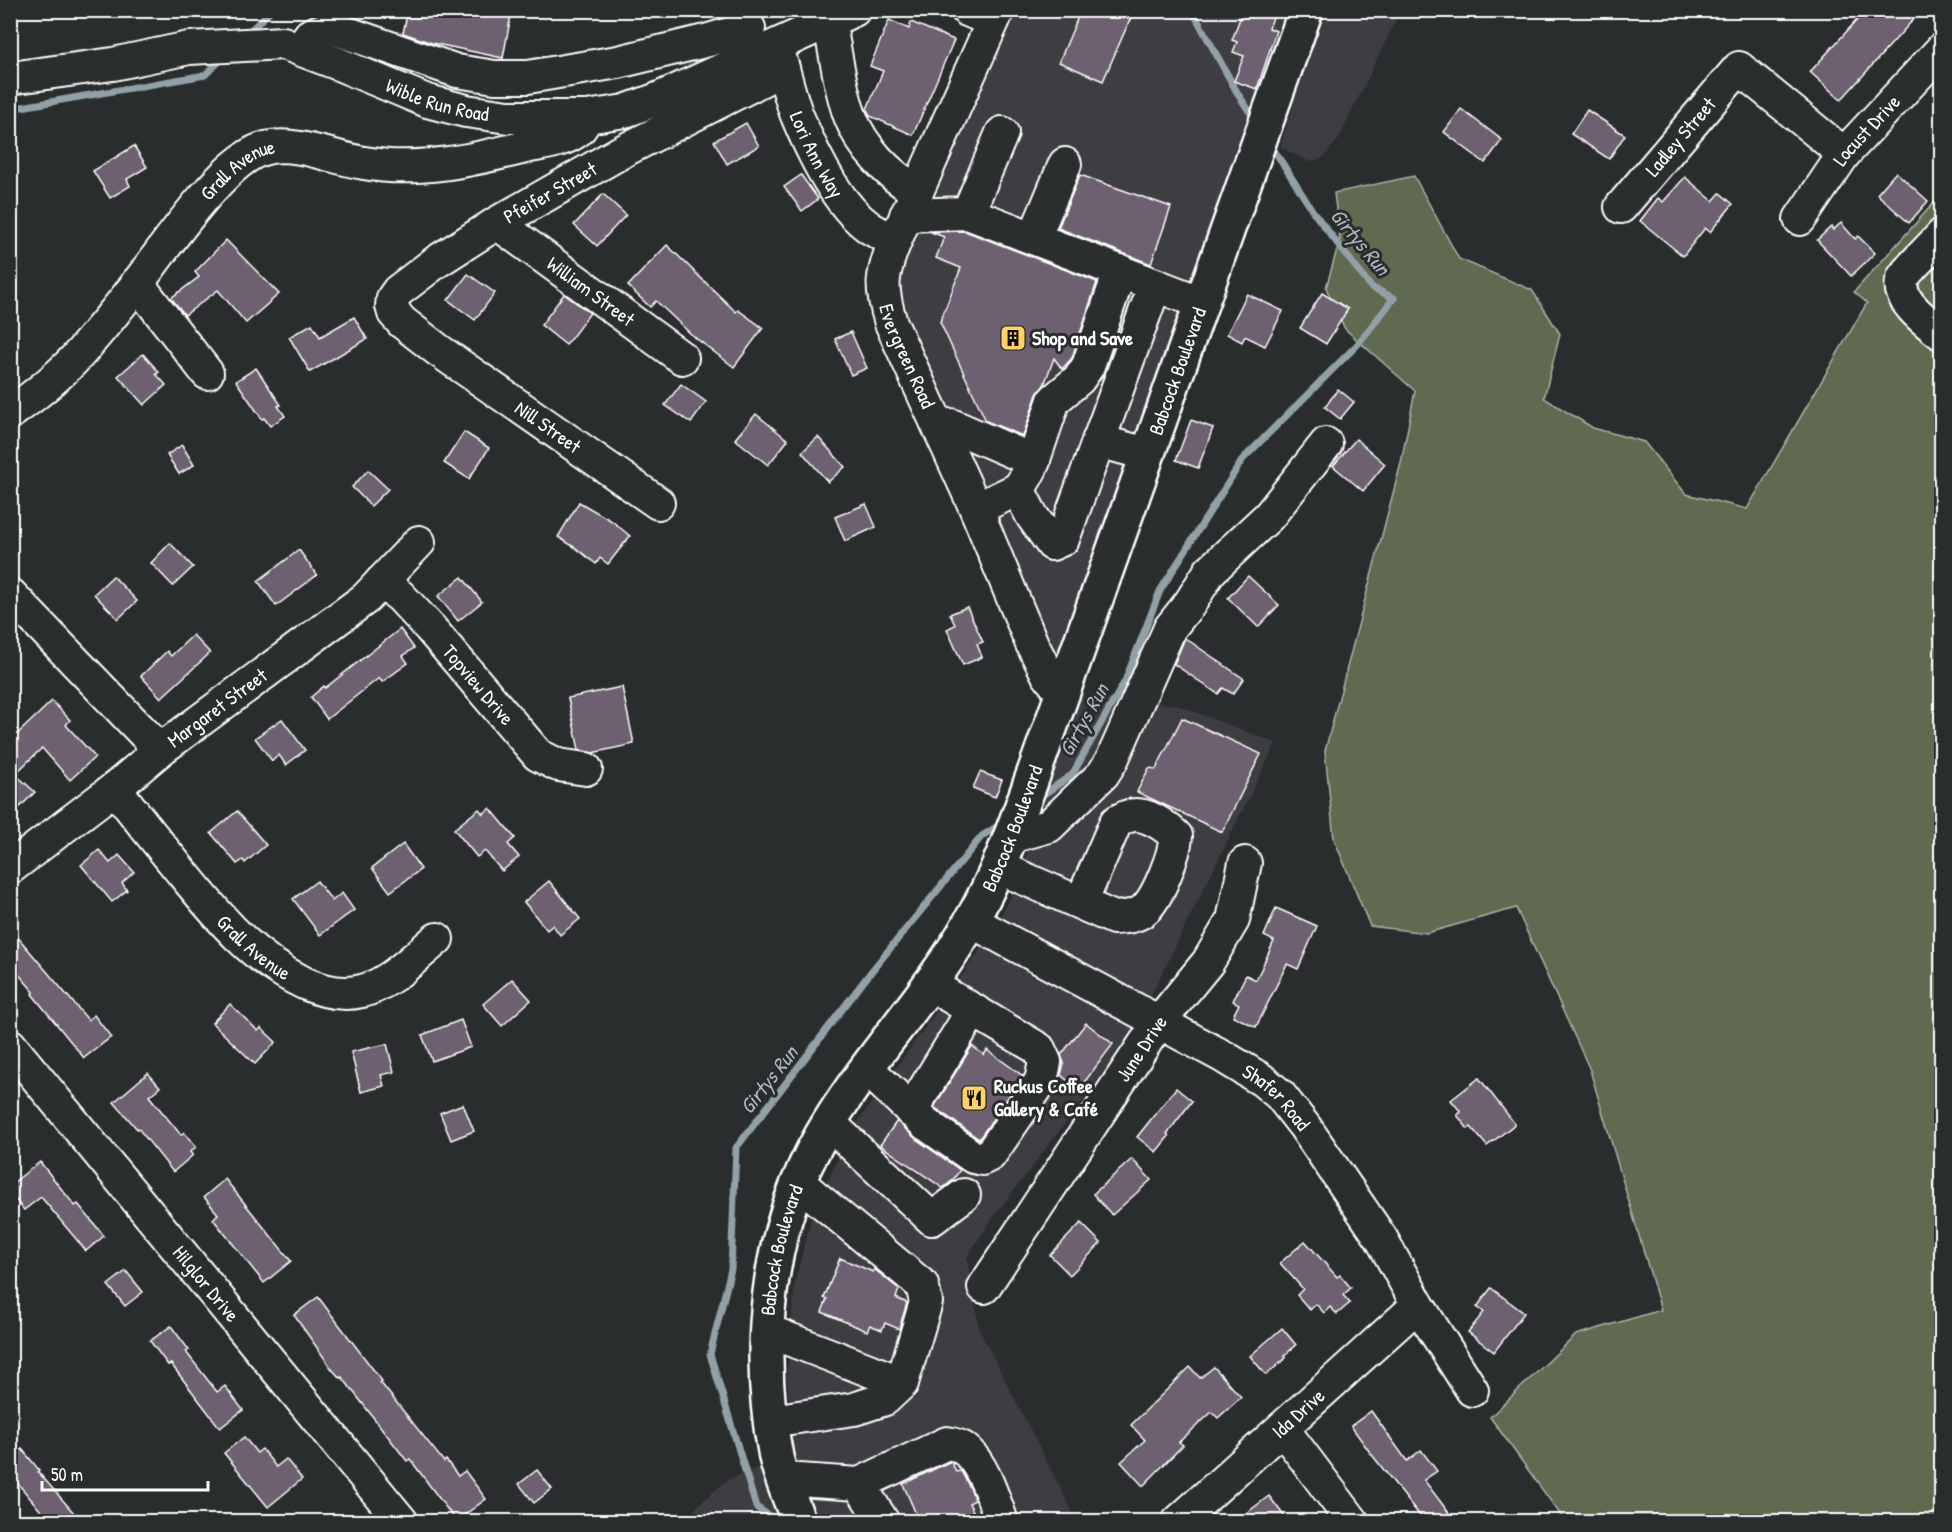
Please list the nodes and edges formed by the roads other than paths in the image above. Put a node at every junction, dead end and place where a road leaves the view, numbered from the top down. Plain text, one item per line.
1 (1306, 10) edge
2 (986, 14) edge
3 (820, 18) edge
4 (761, 40) edge
5 (291, 46) junction
6 (1941, 49) edge
7 (10, 78) edge
8 (587, 117) junction
9 (1002, 133) dead end
10 (1844, 154) junction
11 (1065, 164) dead end
12 (1621, 207) dead end
13 (968, 213) junction
14 (906, 216) junction
15 (1800, 219) dead end
16 (498, 223) junction
17 (1941, 235) edge
18 (1034, 238) junction
19 (1120, 271) junction
20 (137, 283) junction
21 (1155, 285) junction
22 (1202, 303) junction
23 (1941, 334) edge
24 (438, 350) joint
25 (682, 358) dead end
26 (207, 373) dead end
27 (10, 413) edge
28 (946, 429) junction
29 (1098, 441) junction
30 (1326, 444) dead end
31 (1026, 448) junction
32 (1147, 454) junction
33 (1018, 489) junction
34 (658, 503) dead end
35 (976, 509) junction
36 (419, 542) dead end
37 (381, 582) junction
38 (10, 594) edge
39 (1062, 693) junction
40 (160, 750) junction
41 (586, 769) dead end
42 (115, 788) junction
43 (1013, 829) junction
44 (1245, 863) dead end
45 (998, 867) junction
46 (10, 868) edge
47 (1081, 903) dead end
48 (971, 921) junction
49 (437, 939) dead end
50 (929, 984) junction
51 (973, 1010) junction
52 (1159, 1022) junction
53 (10, 1045) edge
54 (867, 1069) junction
55 (911, 1111) junction
56 (829, 1123) junction
57 (799, 1183) junction
58 (964, 1195) dead end
59 (984, 1287) dead end
60 (1418, 1305) junction
61 (768, 1331) junction
62 (902, 1383) junction
63 (1472, 1390) dead end
64 (770, 1421) junction
65 (1282, 1428) junction
66 (859, 1484) junction
67 (791, 1500) edge
68 (402, 1521) edge
69 (883, 1521) edge
70 (1002, 1521) edge
71 (1178, 1521) edge
72 (1353, 1521) edge

1 - 22 main road, Babcock Boulevard
2 - 14 street, Evergreen Road
3 - 4 street, Wible Run Road
3 - 14 street
4 - 5 street
4 - 8 street, Wible Run Road
4 - 14 street, Lori Ann Way
4 - 16 street, Pfeifer Street
5 - 7 street, Wible Run Road
5 - 8 street, Wible Run Road
6 - 10 street, Locust Drive
8 - 20 street, Grall Avenue
9 - 13 street
10 - 12 street, Ladley Street
10 - 15 street, Locust Drive
11 - 18 street
13 - 14 street
13 - 18 street
14 - 28 street, Evergreen Road
16 - 24 street, Pfeifer Street
16 - 25 street, William Street
17 - 23 street
18 - 19 street
19 - 21 street
19 - 31 street
20 - 26 street
20 - 27 street, Grall Avenue
21 - 22 street
21 - 29 street
22 - 32 main road, Babcock Boulevard
24 - 34 street, Nill Street
28 - 31 street
28 - 35 street, Evergreen Road
29 - 32 street
29 - 33 street
30 - 43 street
31 - 33 street
32 - 39 main road, Babcock Boulevard
33 - 35 street
35 - 39 street, Evergreen Road
36 - 37 street, Margaret Street
37 - 40 street, Margaret Street
37 - 41 street, Topview Drive
38 - 40 street
39 - 43 main road, Babcock Boulevard
40 - 42 street, Margaret Street
42 - 46 street, Margaret Street
42 - 49 street, Grall Avenue
43 - 45 main road, Babcock Boulevard
44 - 52 street, June Drive
45 - 47 street
45 - 48 main road, Babcock Boulevard
48 - 50 main road, Babcock Boulevard
48 - 52 street, Shafer Road
50 - 51 street
50 - 54 main road, Babcock Boulevard
51 - 55 street
51 - 55 street
52 - 59 street, June Drive
52 - 60 street, Shafer Road
53 - 68 street, Hilglor Drive
54 - 55 street
54 - 56 main road, Babcock Boulevard
56 - 57 main road, Babcock Boulevard
56 - 58 street
57 - 61 main road, Babcock Boulevard
57 - 62 street
60 - 63 street, Shafer Road
60 - 65 street, Ida Drive
61 - 62 street
61 - 64 main road, Babcock Boulevard
62 - 64 street
64 - 67 main road, Babcock Boulevard
65 - 71 street, Ida Drive
65 - 72 street
66 - 67 street
66 - 69 street
66 - 70 street

